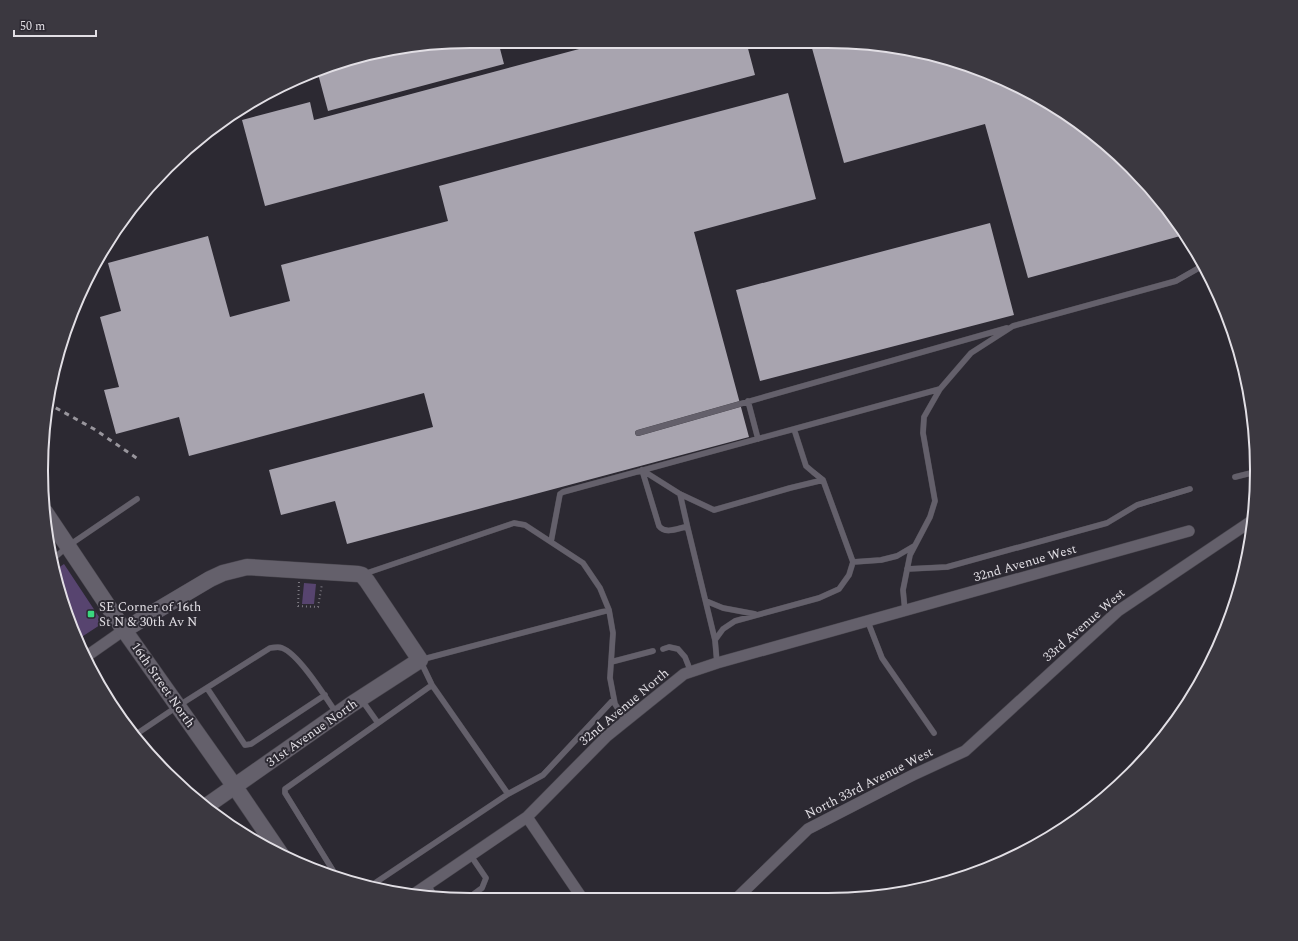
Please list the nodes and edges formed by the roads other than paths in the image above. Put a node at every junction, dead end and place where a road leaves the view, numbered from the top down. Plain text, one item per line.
1 (1198, 269) edge
2 (1013, 326) junction
3 (940, 389) junction
4 (748, 402) junction
5 (794, 429) junction
6 (638, 433) dead end
7 (758, 438) junction
8 (642, 470) junction
9 (1250, 473) edge
10 (1235, 477) dead end
11 (823, 480) junction
12 (1190, 489) dead end
13 (680, 494) junction
14 (137, 499) dead end
15 (52, 522) edge
16 (1246, 525) edge
17 (688, 528) junction
18 (1189, 532) dead end
19 (551, 542) junction
20 (68, 546) junction
21 (915, 546) junction
22 (57, 556) edge
23 (853, 562) junction
24 (907, 569) junction
25 (362, 575) junction
26 (706, 600) junction
27 (609, 610) junction
28 (905, 612) junction
29 (759, 615) junction
30 (868, 622) junction
31 (124, 630) junction
32 (715, 640) junction
33 (663, 648) dead end
34 (653, 651) dead end
35 (90, 654) edge
36 (420, 660) junction
37 (611, 662) junction
38 (718, 663) junction
39 (691, 672) junction
40 (432, 684) junction
41 (207, 688) junction
42 (325, 696) junction
43 (361, 698) junction
44 (614, 700) junction
45 (178, 706) junction
46 (338, 714) junction
47 (626, 721) junction
48 (378, 723) junction
49 (139, 732) edge
50 (934, 733) dead end
51 (964, 751) joint
52 (235, 787) junction
53 (508, 794) junction
54 (210, 804) edge
55 (527, 817) junction
56 (274, 844) edge
57 (471, 856) junction
58 (333, 870) edge
59 (376, 882) edge
60 (428, 885) junction
61 (421, 890) edge
62 (432, 891) edge
63 (475, 893) edge
64 (579, 893) edge
65 (742, 893) edge

1 - 2 lane
2 - 3 lane
2 - 4 lane
3 - 5 lane
3 - 21 lane
4 - 6 lane
4 - 7 lane
5 - 7 lane
5 - 11 lane
7 - 8 lane
8 - 13 lane
8 - 17 lane
8 - 19 lane
9 - 10 lane
11 - 13 lane
11 - 23 lane
12 - 24 lane
13 - 17 lane
14 - 20 lane
15 - 20 street, 16th Street North
16 - 51 street, 33rd Avenue West
17 - 26 lane
18 - 28 street, 32nd Avenue West
19 - 25 lane
19 - 27 lane
20 - 22 lane
20 - 31 street, 16th Street North
21 - 23 lane
21 - 24 lane
23 - 29 lane
24 - 28 lane
25 - 31 street
25 - 36 street
26 - 29 lane
26 - 32 lane
27 - 36 lane
27 - 37 lane
28 - 30 street, 32nd Avenue West
29 - 32 lane
30 - 38 street, 32nd Avenue North
30 - 50 lane
31 - 35 street
31 - 45 street, 16th Street North
32 - 38 lane
33 - 39 lane
34 - 37 lane
36 - 40 lane
36 - 43 street, 31st Avenue North
37 - 44 lane
38 - 39 street, 32nd Avenue North
39 - 47 street, 32nd Avenue North
40 - 48 lane
40 - 53 lane
41 - 42 lane
41 - 42 lane
41 - 45 lane
42 - 46 lane
43 - 46 street, 31st Avenue North
43 - 48 lane
44 - 47 lane
44 - 53 lane
45 - 49 lane
45 - 52 street, 16th Street North
46 - 52 street, 31st Avenue North
47 - 55 street, 32nd Avenue North
48 - 58 lane
51 - 65 street, North 33rd Avenue West
52 - 54 street, 31st Avenue North
52 - 56 street, 16th Street North
53 - 59 lane
55 - 57 street, 32nd Avenue North
55 - 64 street
57 - 60 street, 32nd Avenue North
57 - 63 lane
60 - 61 street, 32nd Avenue North
60 - 62 lane

